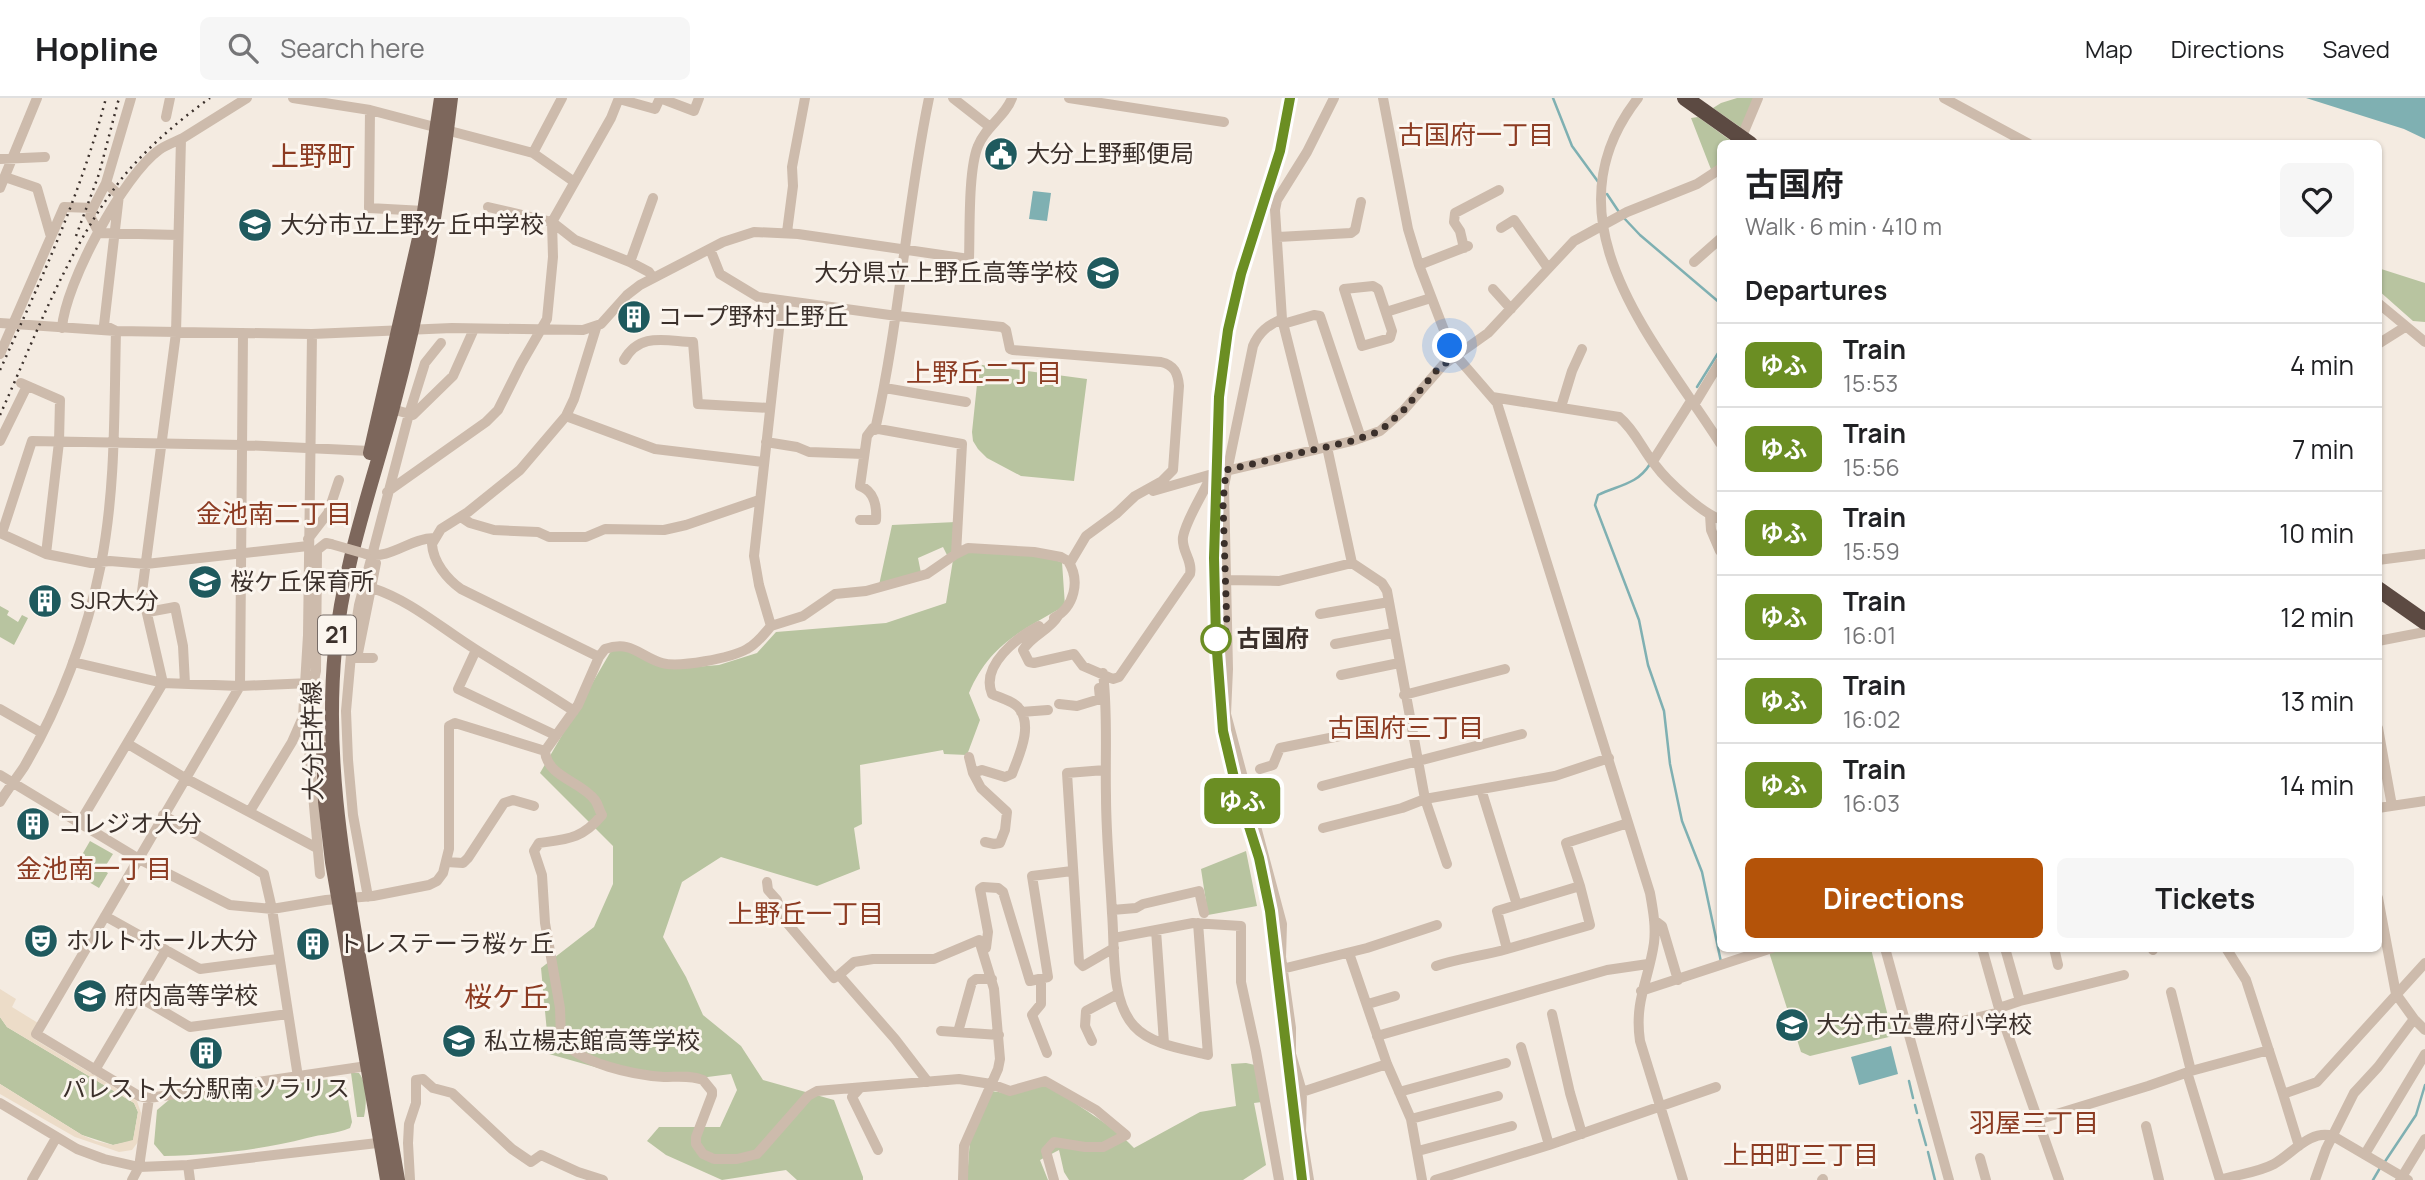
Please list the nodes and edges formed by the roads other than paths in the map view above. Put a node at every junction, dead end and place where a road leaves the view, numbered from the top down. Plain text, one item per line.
1 (37, 98) edge
2 (131, 98) edge
3 (170, 98) edge
4 (247, 98) edge
5 (293, 98) edge
6 (441, 98) edge
7 (451, 98) edge
8 (562, 98) edge
9 (699, 98) edge
10 (805, 98) edge
11 (929, 98) edge
12 (953, 98) edge
13 (1012, 98) edge
14 (1069, 98) edge
15 (1334, 98) edge
16 (1382, 98) edge
17 (1638, 98) edge
18 (1685, 98) edge
19 (1758, 98) edge
20 (1944, 98) edge
21 (619, 99) edge
22 (370, 110) junction
23 (166, 117) dead end
24 (1224, 122) dead end
25 (990, 127) junction
26 (443, 128) junction
27 (181, 139) junction
28 (1740, 140) edge
29 (1744, 140) edge
30 (2022, 140) edge
31 (533, 153) junction
32 (45, 157) dead end
33 (14, 158) junction
34 (0, 159) edge
35 (1717, 171) edge
36 (5, 177) junction
37 (573, 181) junction
38 (106, 183) junction
39 (0, 188) edge
40 (1499, 190) dead end
41 (119, 195) junction
42 (653, 198) dead end
43 (1361, 202) dead end
44 (488, 207) dead end
45 (93, 208) junction
46 (424, 211) junction
47 (552, 222) junction
48 (1603, 226) junction
49 (1501, 229) dead end
50 (787, 232) junction
51 (99, 233) junction
52 (114, 233) junction
53 (178, 235) junction
54 (51, 237) junction
55 (1278, 237) junction
56 (1717, 243) edge
57 (905, 248) junction
58 (710, 249) junction
59 (629, 262) junction
60 (1694, 262) dead end
61 (1419, 265) junction
62 (1548, 268) junction
63 (653, 278) junction
64 (1332, 288) dead end
65 (1344, 289) junction
66 (1493, 289) dead end
67 (1431, 298) junction
68 (782, 302) junction
69 (2382, 307) edge
70 (1511, 309) junction
71 (1386, 312) junction
72 (897, 316) junction
73 (1283, 322) junction
74 (0, 323) edge
75 (13, 324) junction
76 (2405, 327) junction
77 (62, 328) junction
78 (596, 328) junction
79 (474, 329) junction
80 (542, 330) junction
81 (116, 331) junction
82 (405, 332) junction
83 (176, 333) junction
84 (243, 333) junction
85 (312, 334) junction
86 (2382, 341) edge
87 (2425, 342) edge
88 (441, 343) dead end
89 (1582, 349) dead end
90 (0, 354) edge
91 (1455, 356) junction
92 (624, 360) dead end
93 (1717, 367) edge
94 (885, 388) junction
95 (1492, 397) junction
96 (967, 402) dead end
97 (1693, 403) junction
98 (1561, 407) junction
99 (770, 408) junction
100 (392, 409) junction
101 (409, 414) junction
102 (566, 416) junction
103 (876, 430) junction
104 (1361, 438) junction
105 (1717, 439) edge
106 (0, 441) edge
107 (115, 441) junction
108 (59, 442) junction
109 (766, 442) junction
110 (163, 443) junction
111 (242, 445) junction
112 (310, 448) junction
113 (1321, 448) junction
114 (370, 452) junction
115 (864, 454) junction
116 (1653, 461) junction
117 (764, 462) junction
118 (1226, 470) junction
119 (1209, 475) junction
120 (339, 480) dead end
121 (1147, 490) junction
122 (387, 492) junction
123 (759, 500) junction
124 (461, 517) junction
125 (1715, 517) edge
126 (860, 520) dead end
127 (1, 533) edge
128 (434, 538) junction
129 (308, 542) junction
130 (1717, 544) edge
131 (241, 553) junction
132 (46, 554) junction
133 (956, 554) junction
134 (2425, 554) edge
135 (372, 555) junction
136 (2382, 560) edge
137 (101, 562) junction
138 (1070, 563) junction
139 (1352, 563) junction
140 (146, 564) junction
141 (1227, 580) junction
142 (372, 588) junction
143 (2382, 592) edge
144 (1389, 602) junction
145 (148, 611) junction
146 (1320, 614) dead end
147 (1058, 616) junction
148 (2425, 622) edge
149 (771, 626) junction
150 (2425, 632) edge
151 (1394, 633) junction
152 (2382, 640) edge
153 (1335, 644) dead end
154 (475, 650) junction
155 (599, 657) junction
156 (373, 658) dead end
157 (73, 662) junction
158 (1399, 663) junction
159 (1505, 669) dead end
160 (1100, 671) junction
161 (1342, 675) dead end
162 (163, 683) junction
163 (185, 684) junction
164 (304, 684) junction
165 (240, 686) junction
166 (1405, 695) junction
167 (1059, 704) dead end
168 (0, 709) edge
169 (1048, 710) dead end
170 (574, 711) junction
171 (1021, 712) junction
172 (1409, 722) junction
173 (42, 733) junction
174 (303, 733) junction
175 (1522, 734) dead end
176 (555, 735) junction
177 (323, 737) junction
178 (128, 744) junction
179 (2382, 750) edge
180 (545, 751) junction
181 (970, 757) dead end
182 (1609, 758) junction
183 (1418, 763) junction
184 (1260, 769) dead end
185 (1105, 770) junction
186 (972, 773) junction
187 (0, 775) edge
188 (186, 778) junction
189 (13, 782) junction
190 (1322, 786) dead end
191 (1481, 789) junction
192 (1425, 799) junction
193 (2425, 801) edge
194 (0, 802) edge
195 (534, 806) dead end
196 (2392, 806) junction
197 (2382, 807) edge
198 (250, 810) junction
199 (163, 815) junction
200 (1628, 822) junction
201 (79, 824) junction
202 (1323, 828) dead end
203 (985, 842) dead end
204 (317, 848) junction
205 (139, 859) junction
206 (447, 862) junction
207 (1447, 864) dead end
208 (1072, 871) junction
209 (320, 874) dead end
210 (767, 882) dead end
211 (1580, 886) junction
212 (368, 897) junction
213 (344, 899) junction
214 (1517, 905) junction
215 (272, 909) junction
216 (1112, 910) junction
217 (105, 916) junction
218 (1201, 918) junction
219 (2382, 919) edge
220 (1654, 920) junction
221 (1437, 925) dead end
222 (1156, 930) junction
223 (1114, 943) junction
224 (1507, 949) junction
225 (166, 950) junction
226 (982, 950) junction
227 (1760, 952) edge
228 (1886, 952) edge
229 (1983, 952) edge
230 (2006, 952) edge
231 (2055, 952) edge
232 (2228, 952) edge
233 (1349, 953) junction
234 (278, 959) junction
235 (2425, 963) edge
236 (1648, 964) junction
237 (2058, 965) dead end
238 (1436, 966) dead end
239 (1282, 969) junction
240 (839, 975) junction
241 (2124, 975) dead end
242 (992, 979) junction
243 (1041, 979) junction
244 (1678, 979) junction
245 (1641, 991) junction
246 (2171, 992) dead end
247 (1118, 994) junction
248 (2396, 994) junction
249 (1395, 996) dead end
250 (139, 997) junction
251 (2020, 1001) junction
252 (1368, 1004) junction
253 (2000, 1010) junction
254 (288, 1014) junction
255 (1552, 1014) dead end
256 (2414, 1019) junction
257 (2425, 1030) edge
258 (941, 1031) dead end
259 (958, 1032) junction
260 (1909, 1034) junction
261 (999, 1035) junction
262 (1377, 1036) junction
263 (1092, 1041) dead end
264 (1164, 1043) junction
265 (1521, 1047) dead end
266 (2269, 1050) junction
267 (1047, 1053) dead end
268 (2425, 1055) edge
269 (1506, 1063) dead end
270 (1387, 1064) junction
271 (367, 1066) junction
272 (95, 1070) junction
273 (2189, 1071) junction
274 (298, 1077) junction
275 (928, 1082) junction
276 (991, 1084) junction
277 (1716, 1087) dead end
278 (860, 1088) junction
279 (1302, 1092) junction
280 (1399, 1092) junction
281 (2283, 1094) junction
282 (1498, 1096) dead end
283 (149, 1098) junction
284 (0, 1102) edge
285 (1661, 1108) junction
286 (1411, 1119) junction
287 (2037, 1119) junction
288 (1512, 1126) dead end
289 (2146, 1126) dead end
290 (1582, 1134) junction
291 (2333, 1136) junction
292 (56, 1138) junction
293 (2425, 1139) edge
294 (385, 1142) junction
295 (1549, 1145) junction
296 (2299, 1146) junction
297 (878, 1150) dead end
298 (1418, 1151) junction
299 (2365, 1154) junction
300 (1980, 1158) dead end
301 (188, 1165) junction
302 (139, 1167) junction
303 (2403, 1179) edge
304 (32, 1180) edge
305 (132, 1180) edge
306 (190, 1180) edge
307 (387, 1180) edge
308 (398, 1180) edge
309 (410, 1180) edge
310 (603, 1180) edge
311 (963, 1180) edge
312 (1054, 1180) edge
313 (1279, 1180) edge
314 (1309, 1180) edge
315 (1422, 1180) edge
316 (1435, 1180) edge
317 (1683, 1180) edge
318 (1949, 1180) edge
319 (1986, 1180) edge
320 (2060, 1180) edge
321 (2160, 1180) edge
322 (2315, 1180) edge

1 - 33 street
2 - 38 street
3 - 23 street
4 - 27 street
5 - 22 street
6 - 26 main road, 大分臼杵線 / 21
7 - 26 main road, 大分臼杵線 / 21
8 - 31 street
9 - 21 street
10 - 50 street
11 - 57 street
12 - 25 street
13 - 25 street
14 - 24 street
15 - 55 street
16 - 61 street
17 - 48 street
18 - 28 highway
19 - 29 street
20 - 30 street
21 - 37 street
22 - 26 street
22 - 46 street
25 - 57 street
26 - 31 street
26 - 46 main road, 大分臼杵線 / 21
26 - 82 main road, 大分臼杵線 / 21
27 - 41 street
27 - 53 street
31 - 37 street
32 - 33 street
33 - 34 street
33 - 36 street
35 - 48 street
36 - 39 street
36 - 54 street
37 - 47 street
38 - 41 street
38 - 45 street
40 - 61 street
41 - 51 street
41 - 52 street
42 - 59 street
43 - 55 street
44 - 47 street
45 - 51 street
45 - 54 street
46 - 82 main road, 大分臼杵線 / 21
47 - 59 street
47 - 80 street
48 - 62 street
48 - 97 street
49 - 62 street
50 - 57 street
50 - 58 street
51 - 52 street
51 - 77 street
52 - 53 street
52 - 81 street
53 - 83 street
54 - 75 street
55 - 73 street
56 - 60 street
57 - 72 street
58 - 63 street
58 - 68 street
59 - 63 street
61 - 67 street
62 - 70 street
63 - 78 street
64 - 65 street
65 - 71 street
65 - 71 street
66 - 70 street
67 - 71 street
67 - 91 street
68 - 72 street
68 - 99 street
69 - 76 street
70 - 91 street
72 - 94 street
72 - 121 street
73 - 104 street
73 - 113 street
73 - 118 street
74 - 75 street
75 - 77 street
75 - 90 street
76 - 86 street
76 - 87 street
77 - 81 street
78 - 80 street
78 - 102 street
79 - 80 street
79 - 82 street
79 - 101 street
80 - 122 street
81 - 83 street
81 - 107 street
82 - 85 street
82 - 100 main road, 大分臼杵線 / 21
82 - 114 main road, 大分臼杵線 / 21
83 - 84 street
83 - 110 street
84 - 85 street
84 - 111 street
85 - 112 street
88 - 101 street
89 - 98 street
91 - 95 street
91 - 104 street
92 - 99 street
93 - 97 street
94 - 96 street
94 - 103 street
95 - 98 street
95 - 182 street
97 - 105 street
97 - 116 street
98 - 116 street
99 - 109 street
100 - 101 street
100 - 213 main road, 大分臼杵線 / 21
101 - 122 street
102 - 117 street
102 - 124 street
103 - 115 street
103 - 133 street
104 - 113 street
106 - 108 street
107 - 108 street
107 - 110 street
107 - 137 street
108 - 127 street
108 - 132 street
109 - 115 street
109 - 117 street
110 - 111 street
110 - 140 street
111 - 112 street
111 - 131 street
112 - 114 street
112 - 129 street
113 - 118 street
113 - 139 street
114 - 177 main road, 大分臼杵線 / 21
115 - 126 street
116 - 125 street
117 - 123 street
118 - 119 street
118 - 141 street
119 - 121 street
119 - 160 street
120 - 129 street
121 - 138 street
122 - 135 street
123 - 124 street
123 - 149 street
124 - 128 street
125 - 130 street
127 - 132 street
128 - 135 street
128 - 155 street
129 - 131 street
129 - 164 street
131 - 140 street
131 - 165 street
132 - 137 street
133 - 138 street
133 - 149 street
134 - 136 street
135 - 142 street
135 - 164 street, bridge
135 - 212 street
137 - 140 street
137 - 157 street
138 - 147 street
139 - 141 street
139 - 144 street
140 - 145 street
141 - 239 street
142 - 154 street
142 - 156 street
143 - 148 highway
144 - 146 street
144 - 151 street
145 - 162 street
145 - 163 street
147 - 160 street
147 - 171 street
149 - 155 street
150 - 152 street
151 - 153 street
151 - 158 street
154 - 170 street
154 - 176 street
155 - 170 street
157 - 162 street
157 - 173 street
158 - 161 street
158 - 166 street
159 - 166 street
160 - 167 street
160 - 185 street
162 - 163 street
162 - 178 street
163 - 165 street
164 - 165 street
164 - 174 street
165 - 188 street
166 - 172 street
168 - 173 street
169 - 171 street
170 - 176 street
171 - 186 street
172 - 183 street
172 - 184 street
173 - 189 street
174 - 177 street
174 - 198 street
174 - 204 street
175 - 183 street
176 - 180 street
177 - 213 main road, 大分臼杵線 / 21
178 - 188 street
178 - 201 street
179 - 196 street
180 - 206 street
180 - 278 street
181 - 186 street
182 - 191 street
182 - 200 street
183 - 190 street
183 - 192 street
185 - 208 street
185 - 216 street
186 - 203 street
187 - 189 street
188 - 198 street
188 - 199 street
189 - 194 street
189 - 201 street
191 - 192 street
191 - 214 street
192 - 202 street
192 - 207 street
193 - 196 street
195 - 206 street
196 - 197 street
198 - 204 street
199 - 205 street
199 - 215 street
200 - 211 street
200 - 220 street
201 - 205 street
204 - 209 street
205 - 215 street
205 - 217 street
206 - 212 street
208 - 223 street
208 - 243 street
210 - 240 street
211 - 214 street
211 - 224 street
212 - 213 street
213 - 215 street
213 - 271 main road, 大分臼杵線 / 21
213 - 294 main road, 大分臼杵線 / 21
214 - 224 street
215 - 234 street
216 - 218 street
216 - 223 street
217 - 225 street
217 - 272 street
218 - 222 street
218 - 264 street
218 - 313 street
219 - 248 street
220 - 236 street
220 - 244 street
221 - 233 street
222 - 223 street
222 - 264 street
223 - 247 street
224 - 238 street
225 - 234 street
225 - 250 street
226 - 240 street
226 - 242 street
226 - 243 street
227 - 244 street
228 - 260 street
229 - 253 street
230 - 251 street
231 - 237 street
232 - 266 street
233 - 239 street
233 - 252 street
234 - 254 street
235 - 248 street
236 - 245 street
236 - 262 street
239 - 279 street
240 - 275 street
241 - 251 street
242 - 259 street
242 - 261 street
243 - 267 street
244 - 245 street
245 - 285 street
246 - 273 street
247 - 263 street
247 - 264 street
248 - 256 street
248 - 281 street
249 - 252 street
250 - 254 street
250 - 272 street
251 - 253 street
252 - 262 street
253 - 260 street
253 - 287 street
254 - 274 street
255 - 290 street
256 - 257 street
256 - 291 street
258 - 259 street
259 - 261 street
260 - 318 street
261 - 276 street
262 - 270 street
265 - 295 street
266 - 273 street
266 - 281 street
268 - 299 street
269 - 280 street
270 - 279 street
270 - 280 street
271 - 274 street
271 - 294 main road, 大分臼杵線 / 21
272 - 283 street
273 - 287 street
273 - 296 street
274 - 283 street
275 - 276 street
275 - 278 street
276 - 311 street
276 - 312 street
277 - 285 street
278 - 297 street
279 - 314 street
280 - 286 street
281 - 296 street
282 - 286 street
283 - 302 street
284 - 292 street
285 - 290 street
285 - 317 street
286 - 298 street
287 - 320 street
288 - 298 street
289 - 321 street
290 - 295 street
291 - 296 street
291 - 299 street
291 - 322 street
292 - 302 street
292 - 304 street
293 - 303 street
294 - 301 street
294 - 307 main road, 大分臼杵線 / 21
294 - 308 main road, 大分臼杵線 / 21
295 - 316 street
298 - 315 street
299 - 303 street
300 - 319 street
301 - 302 street
301 - 306 street
302 - 305 street
309 - 310 street

